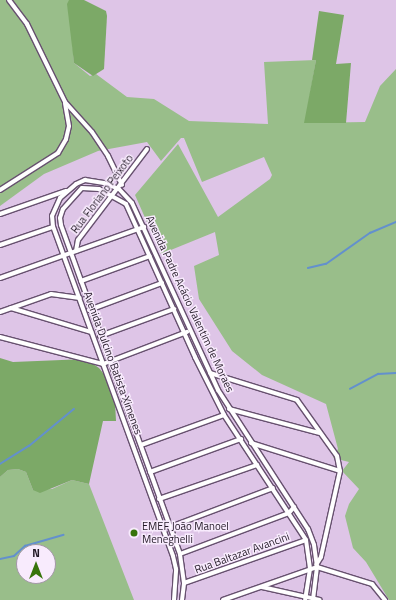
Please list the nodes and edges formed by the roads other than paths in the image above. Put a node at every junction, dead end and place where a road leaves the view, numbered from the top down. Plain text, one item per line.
1 (9, 0) edge
2 (65, 102) junction
3 (147, 149) dead end
4 (120, 187) junction
5 (0, 190) edge
6 (66, 190) junction
7 (114, 195) junction
8 (0, 214) edge
9 (53, 227) junction
10 (144, 227) junction
11 (138, 230) junction
12 (0, 245) edge
13 (76, 251) junction
14 (71, 253) junction
15 (64, 256) junction
16 (150, 256) junction
17 (0, 278) edge
18 (81, 281) junction
19 (162, 282) junction
20 (80, 298) junction
21 (11, 308) junction
22 (174, 309) junction
23 (90, 310) junction
24 (84, 311) junction
25 (0, 312) edge
26 (191, 331) junction
27 (91, 332) junction
28 (185, 333) junction
29 (100, 336) junction
30 (0, 337) edge
31 (109, 362) junction
32 (103, 364) junction
33 (210, 373) junction
34 (218, 390) junction
35 (212, 392) junction
36 (229, 409) junction
37 (224, 415) junction
38 (320, 433) junction
39 (241, 439) junction
40 (250, 443) junction
41 (141, 445) junction
42 (245, 445) junction
43 (257, 465) junction
44 (340, 471) junction
45 (150, 472) junction
46 (273, 488) junction
47 (159, 499) junction
48 (294, 507) junction
49 (289, 513) junction
50 (170, 527) junction
51 (306, 540) junction
52 (180, 554) junction
53 (316, 566) junction
54 (310, 569) junction
55 (184, 583) junction
56 (262, 586) junction
57 (305, 599) edge
58 (314, 599) edge
59 (174, 600) edge
60 (182, 600) edge
61 (223, 600) edge
62 (320, 600) edge
63 (385, 600) edge

1 - 2 street
2 - 4 street
2 - 5 street
3 - 4 street, Rua Floriano Peixoto
4 - 6 street
4 - 7 street, Rua Floriano Peixoto
4 - 10 street, Avenida Padre Acácio Valentim de Moraes
6 - 8 street
6 - 9 street, Avenida Dulcino Batista Ximenes
7 - 11 street, Avenida Padre Acácio Valentim de Moraes
7 - 13 street, Rua Floriano Peixoto
7 - 14 street, Avenida Dulcino Batista Ximenes
9 - 12 street
9 - 15 street, Avenida Dulcino Batista Ximenes
10 - 11 street
10 - 26 street, Avenida Padre Acácio Valentim de Moraes
11 - 13 street
11 - 16 street, Avenida Padre Acácio Valentim de Moraes
13 - 14 street
14 - 15 street
14 - 18 street, Avenida Dulcino Batista Ximenes
15 - 17 street
15 - 20 street, Avenida Dulcino Batista Ximenes
16 - 18 street
16 - 19 street, Avenida Padre Acácio Valentim de Moraes
18 - 23 street, Avenida Dulcino Batista Ximenes
19 - 22 street, Avenida Padre Acácio Valentim de Moraes
19 - 23 street
20 - 21 street
20 - 24 street, Avenida Dulcino Batista Ximenes
21 - 25 street
21 - 27 street
22 - 28 street, Avenida Padre Acácio Valentim de Moraes
22 - 29 street
23 - 24 street
23 - 29 street, Avenida Dulcino Batista Ximenes
24 - 27 street, Avenida Dulcino Batista Ximenes
26 - 28 street
26 - 33 street, Avenida Padre Acácio Valentim de Moraes
27 - 32 street, Avenida Dulcino Batista Ximenes
28 - 31 street
28 - 35 street, Avenida Padre Acácio Valentim de Moraes
29 - 31 street, Avenida Dulcino Batista Ximenes
30 - 32 street
31 - 32 street
31 - 41 street, Avenida Dulcino Batista Ximenes
32 - 59 street, Avenida Dulcino Batista Ximenes
33 - 34 street, Avenida Padre Acácio Valentim de Moraes
33 - 38 street
34 - 35 street
34 - 36 street, Avenida Padre Acácio Valentim de Moraes
35 - 37 street, Avenida Padre Acácio Valentim de Moraes
36 - 38 street
36 - 40 street, Avenida Padre Acácio Valentim de Moraes
37 - 39 street, Avenida Padre Acácio Valentim de Moraes
37 - 41 street
38 - 44 street
39 - 42 street, Avenida Padre Acácio Valentim de Moraes
39 - 45 street
40 - 42 street
40 - 44 street
40 - 48 street, Avenida Padre Acácio Valentim de Moraes
41 - 45 street, Avenida Dulcino Batista Ximenes
42 - 43 street, Avenida Padre Acácio Valentim de Moraes
43 - 46 street, Avenida Padre Acácio Valentim de Moraes
43 - 47 street
44 - 53 street
45 - 47 street, Avenida Dulcino Batista Ximenes
46 - 49 street, Avenida Padre Acácio Valentim de Moraes
46 - 50 street
47 - 50 street, Avenida Dulcino Batista Ximenes
48 - 49 street
48 - 53 street, Avenida Padre Acácio Valentim de Moraes
49 - 51 street, Avenida Padre Acácio Valentim de Moraes
49 - 52 street
50 - 52 street, Avenida Dulcino Batista Ximenes
51 - 54 street, Avenida Padre Acácio Valentim de Moraes
51 - 55 street, Rua Baltazar Avancini
52 - 55 street, Avenida Dulcino Batista Ximenes
53 - 54 street
53 - 58 street, Avenida Padre Acácio Valentim de Moraes
53 - 63 street
54 - 56 street
54 - 57 street, Avenida Padre Acácio Valentim de Moraes
55 - 60 street, Avenida Dulcino Batista Ximenes
56 - 57 street
56 - 61 street
57 - 58 street
58 - 62 street

